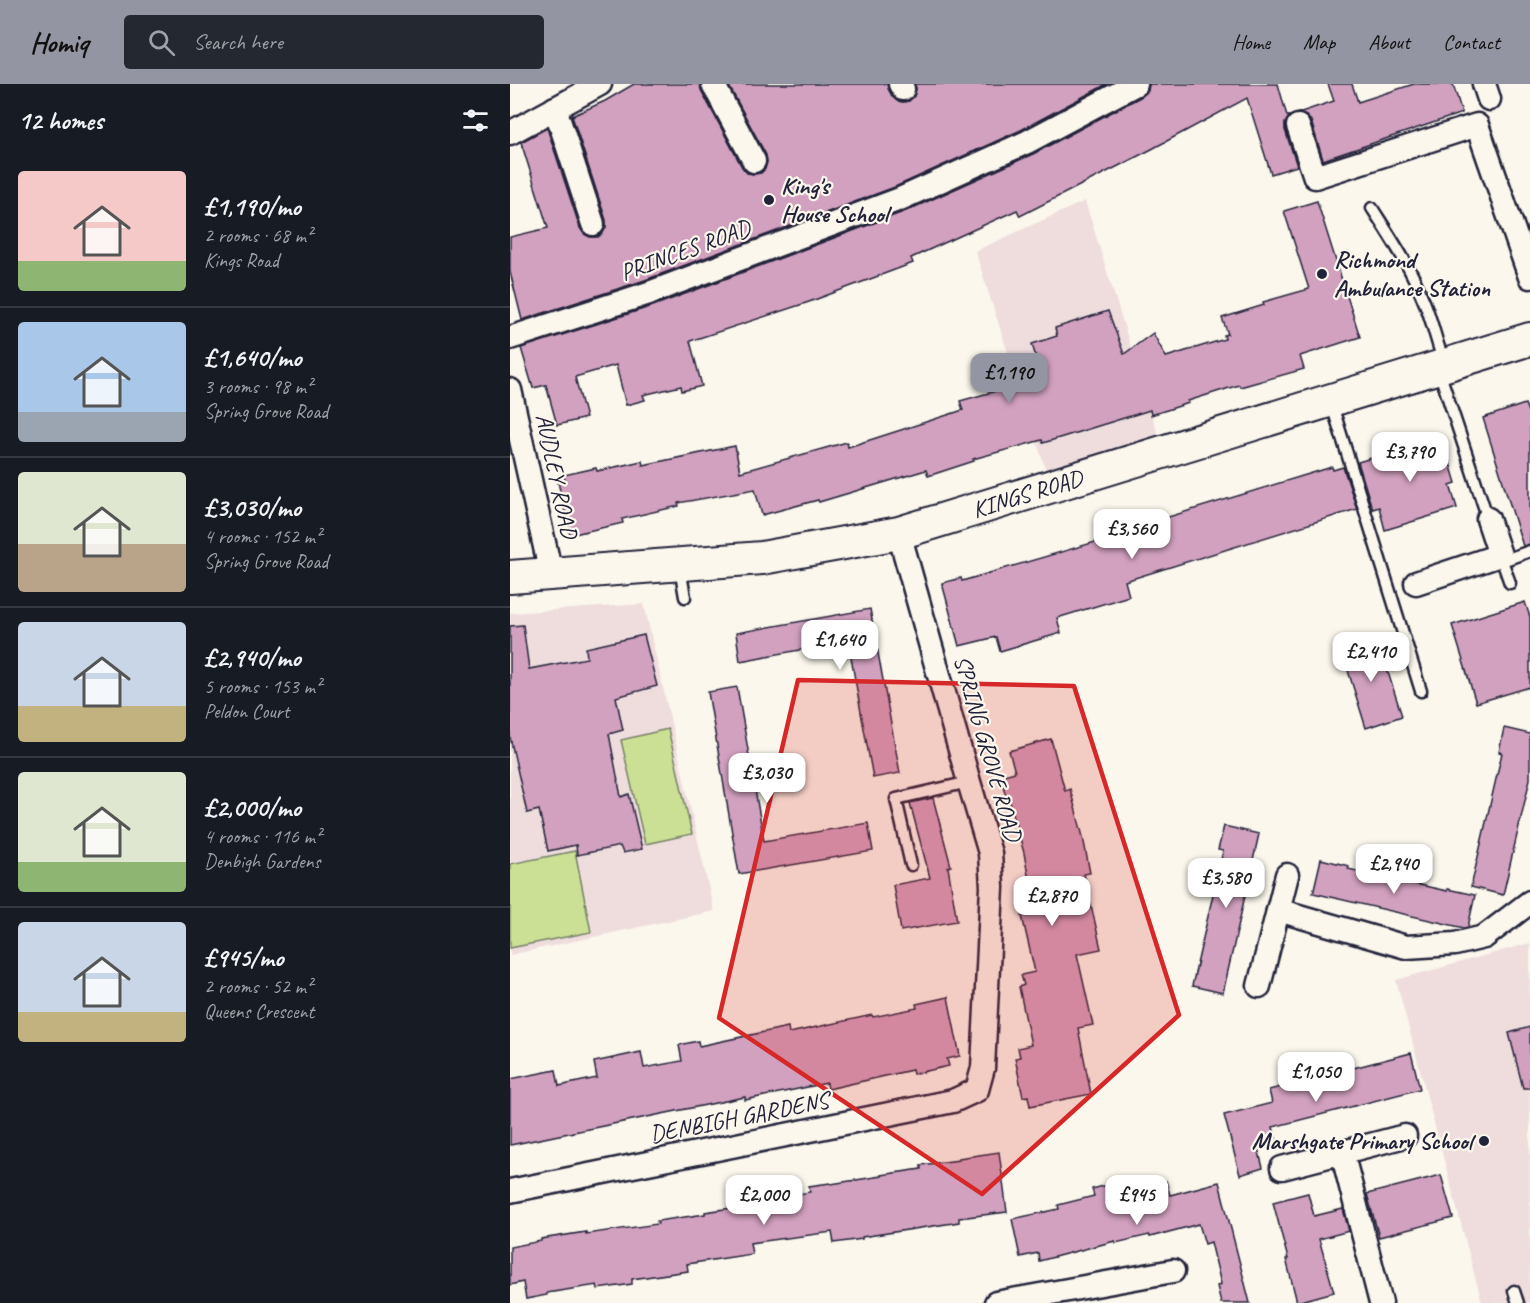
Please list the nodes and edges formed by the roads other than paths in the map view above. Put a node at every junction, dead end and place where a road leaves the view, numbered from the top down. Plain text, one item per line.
1 (600, 84) edge
2 (713, 84) edge
3 (1136, 84) edge
4 (555, 108) junction
5 (1298, 126) dead end
6 (510, 133) edge
7 (754, 161) dead end
8 (1372, 208) dead end
9 (593, 224) dead end
10 (1530, 277) edge
11 (510, 338) edge
12 (1530, 339) edge
13 (1442, 366) junction
14 (510, 390) edge
15 (1330, 401) junction
16 (1488, 519) joint
17 (899, 533) junction
18 (1530, 551) edge
19 (1501, 558) junction
20 (680, 565) junction
21 (551, 574) junction
22 (510, 577) edge
23 (1510, 583) dead end
24 (1416, 584) dead end
25 (685, 597) dead end
26 (1421, 691) dead end
27 (969, 782) junction
28 (911, 865) dead end
29 (1287, 875) dead end
30 (1530, 902) edge
31 (1278, 910) junction
32 (1259, 986) dead end
33 (977, 1090) joint
34 (1405, 1136) dead end
35 (1342, 1152) junction
36 (1282, 1168) dead end
37 (510, 1191) edge
38 (1173, 1271) dead end
39 (1515, 1291) dead end
40 (996, 1303) edge
41 (1381, 1303) edge
42 (1518, 1303) edge

1 - 4 street
2 - 7 street
3 - 11 street, PRINCES ROAD
4 - 6 street
4 - 9 street
5 - 10 street
8 - 13 lane
12 - 13 street, KINGS ROAD
13 - 15 street, KINGS ROAD
13 - 16 lane
14 - 21 street, AUDLEY ROAD
15 - 17 street, KINGS ROAD
15 - 26 lane
16 - 19 street
17 - 20 street, KINGS ROAD
17 - 27 street, SPRING GROVE ROAD
18 - 19 lane
19 - 23 lane
19 - 24 street
20 - 21 street, KINGS ROAD
20 - 25 lane
21 - 22 street, KINGS ROAD
27 - 28 lane
27 - 33 street, SPRING GROVE ROAD
29 - 31 street
30 - 31 street
31 - 32 street
33 - 37 street, DENBIGH GARDENS
34 - 35 street
35 - 36 street
35 - 41 street
38 - 40 street
39 - 42 lane

